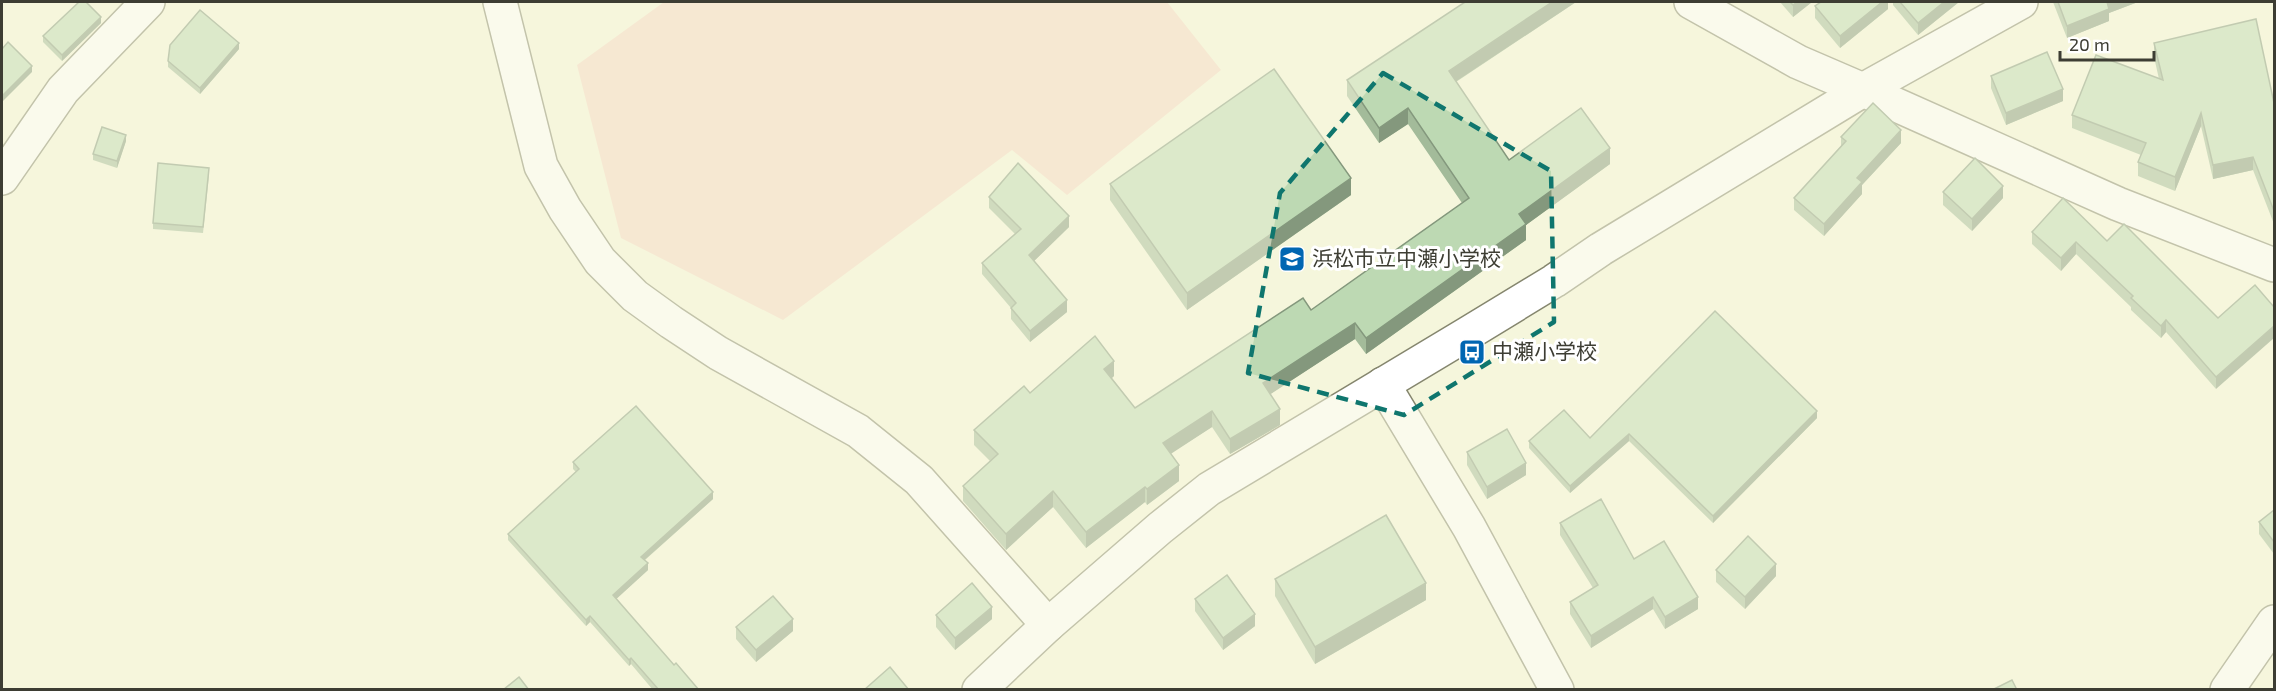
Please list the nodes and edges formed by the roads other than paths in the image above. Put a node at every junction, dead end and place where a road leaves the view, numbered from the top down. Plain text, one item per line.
1 (148, 2) edge
2 (500, 2) edge
3 (1691, 2) edge
4 (2021, 2) edge
5 (1863, 90) junction
6 (2, 178) edge
7 (2274, 265) edge
8 (1383, 384) junction
9 (2274, 622) edge
10 (1048, 625) junction
11 (980, 690) edge
12 (1557, 690) edge
13 (2227, 690) edge

1 - 6 street
2 - 10 street
3 - 5 street
4 - 5 street
5 - 7 street
5 - 8 street
8 - 10 street
8 - 12 street
9 - 13 street
10 - 11 street

